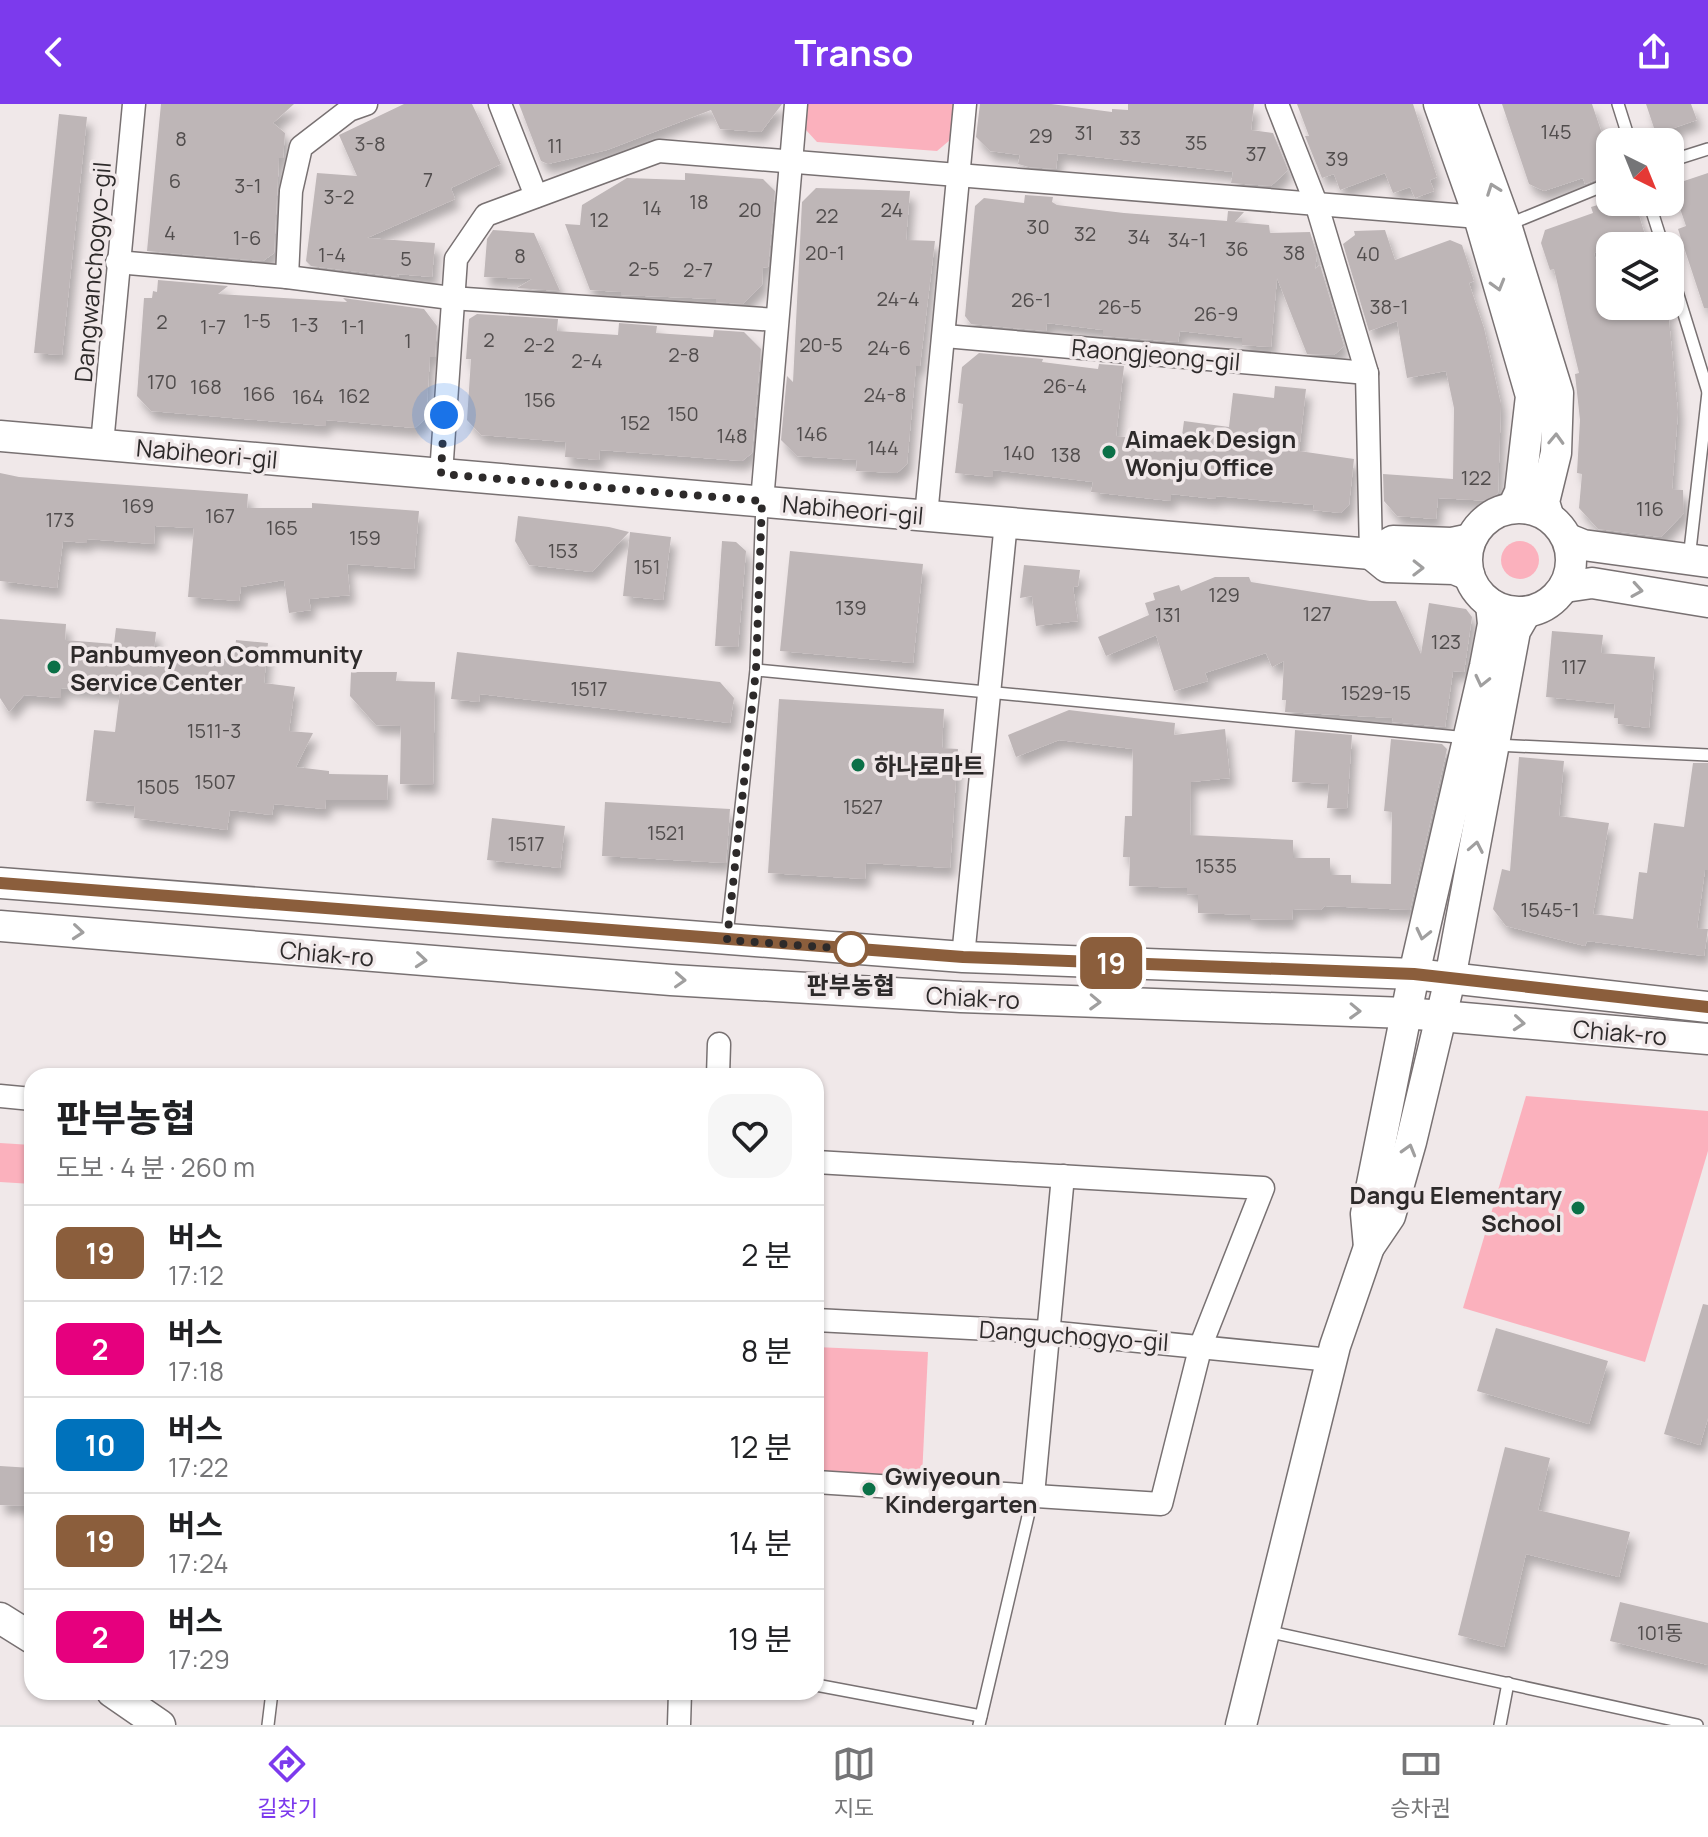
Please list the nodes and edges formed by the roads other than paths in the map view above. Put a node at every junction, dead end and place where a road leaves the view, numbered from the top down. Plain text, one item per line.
1 (134, 104) edge
2 (366, 104) edge
3 (500, 104) edge
4 (796, 104) edge
5 (965, 104) edge
6 (1277, 104) edge
7 (1439, 104) edge
8 (1462, 104) edge
9 (1618, 104) edge
10 (1626, 128) edge
11 (1708, 149) edge
12 (1684, 157) edge
13 (793, 161) junction
14 (960, 175) junction
15 (1596, 188) edge
16 (536, 196) junction
17 (1317, 206) junction
18 (1492, 221) junction
19 (117, 262) junction
20 (287, 277) junction
21 (451, 298) junction
22 (1684, 314) edge
23 (777, 320) junction
24 (945, 336) junction
25 (1367, 373) junction
26 (1708, 392) edge
27 (0, 436) edge
28 (102, 444) junction
29 (441, 474) junction
30 (762, 501) junction
31 (1513, 507) junction
32 (1548, 515) junction
33 (926, 516) junction
34 (1006, 522) junction
35 (1471, 539) junction
36 (1568, 539) junction
37 (1371, 554) junction
38 (1698, 561) edge
39 (1469, 575) junction
40 (1565, 587) junction
41 (1708, 602) edge
42 (1491, 604) junction
43 (1526, 612) junction
44 (756, 670) junction
45 (987, 694) junction
46 (1482, 742) junction
47 (1708, 755) edge
48 (0, 883) edge
49 (0, 926) edge
50 (727, 940) junction
51 (963, 957) junction
52 (1414, 974) junction
53 (1450, 979) junction
54 (961, 997) junction
55 (1708, 1007) edge
56 (1406, 1013) junction
57 (1441, 1017) junction
58 (1708, 1039) edge
59 (719, 1044) dead end
60 (718, 1068) edge
61 (0, 1096) edge
62 (24, 1098) edge
63 (824, 1162) edge
64 (1063, 1176) junction
65 (1369, 1247) junction
66 (824, 1320) edge
67 (1047, 1332) junction
68 (1201, 1345) junction
69 (1331, 1360) junction
70 (824, 1482) edge
71 (1033, 1495) junction
72 (0, 1618) edge
73 (1266, 1631) junction
74 (24, 1633) edge
75 (1508, 1683) junction
76 (824, 1687) edge
77 (124, 1700) edge
78 (271, 1700) edge
79 (680, 1700) edge
80 (980, 1720) edge
81 (160, 1725) edge
82 (268, 1725) edge
83 (679, 1725) edge
84 (1241, 1725) edge
85 (1500, 1725) edge
86 (1697, 1725) edge

1 - 19 street, Dangwanchogyo-gil
2 - 20 street
3 - 16 street
4 - 13 street
5 - 14 street
6 - 17 street
7 - 18 street
18 -> 8 street
9 - 10 lane
11 - 12 lane
13 - 14 street
13 - 16 street
13 - 23 street
14 - 17 street
14 - 24 street
15 - 18 lane
16 - 21 street
17 - 18 street
17 - 25 street
18 -> 31 street
32 -> 18 street
19 - 20 street
19 - 28 street, Dangwanchogyo-gil
20 - 21 street
21 - 23 street
21 - 29 street
22 - 26 lane
23 - 30 street
24 - 25 street, Raongjeong-gil
24 - 33 street
25 - 37 street
26 - 38 lane
27 - 28 street, Nabiheori-gil
28 - 29 street, Nabiheori-gil
29 - 30 street, Nabiheori-gil
30 - 33 street, Nabiheori-gil
30 - 44 lane
31 - 32 street
31 - 35 street
32 - 36 street
33 - 34 street, Nabiheori-gil
34 - 37 street, Nabiheori-gil
34 - 45 street, Chiak-ro
35 - 37 street
35 - 39 street
36 - 38 street
36 - 40 street
37 -> 39 street
39 - 42 street
40 -> 41 street
40 - 43 street
42 - 43 street
42 -> 46 street
43 - 46 street
44 - 45 lane
44 - 50 lane
45 - 46 lane
45 - 51 street, Chiak-ro
46 - 47 lane
46 -> 52 street
53 -> 46 street
48 - 50 street, Chiak-ro
49 -> 54 street, Chiak-ro
50 - 51 street, Chiak-ro
51 - 52 street, Chiak-ro
51 - 54 street
52 - 53 street, Chiak-ro
52 - 56 street
53 - 55 street, Chiak-ro
53 - 57 street
54 -> 56 street, Chiak-ro
56 - 57 street, Chiak-ro
56 - 65 street
57 -> 58 street, Chiak-ro
65 -> 57 street
59 - 60 street
61 - 62 street
63 - 64 street
64 - 67 street
64 - 68 street
65 - 69 street
66 - 67 street, Danguchogyo-gil
67 - 68 street, Danguchogyo-gil
67 - 71 street
68 - 69 street, Danguchogyo-gil
68 - 71 street
69 - 73 street
70 - 71 street
71 - 80 lane
72 - 74 street
73 - 75 lane
73 - 84 street
75 - 85 lane
75 - 86 lane
76 - 80 lane
77 - 81 street
78 - 82 lane
79 - 83 street

